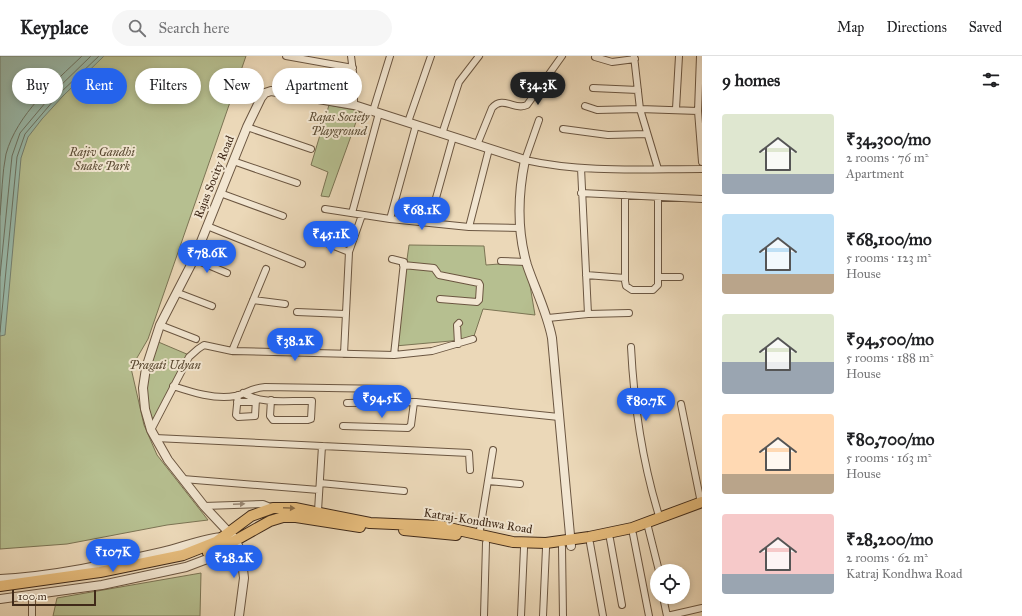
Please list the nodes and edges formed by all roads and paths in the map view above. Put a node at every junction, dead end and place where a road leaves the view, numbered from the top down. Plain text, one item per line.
1 (286, 56) edge
2 (318, 56) edge
3 (351, 56) edge
4 (390, 56) edge
5 (431, 56) edge
6 (478, 56) edge
7 (562, 56) edge
8 (679, 56) edge
9 (595, 57) edge
10 (634, 58) edge
11 (700, 60) edge
12 (314, 62) junction
13 (353, 68) joint
14 (593, 88) dead end
15 (638, 90) junction
16 (354, 105) joint
17 (585, 106) dead end
18 (640, 108) junction
19 (676, 109) junction
20 (698, 111) junction
21 (376, 112) junction
22 (539, 120) dead end
23 (412, 124) junction
24 (247, 127) junction
25 (563, 129) dead end
26 (442, 134) junction
27 (648, 134) junction
28 (453, 137) junction
29 (477, 145) junction
30 (311, 149) dead end
31 (489, 149) junction
32 (525, 160) junction
33 (233, 161) junction
34 (702, 162) edge
35 (580, 168) junction
36 (658, 169) junction
37 (702, 169) edge
38 (297, 183) dead end
39 (220, 192) junction
40 (581, 193) junction
41 (625, 195) junction
42 (658, 197) junction
43 (702, 198) edge
44 (325, 209) dead end
45 (352, 213) junction
46 (362, 215) junction
47 (283, 216) dead end
48 (390, 219) junction
49 (430, 223) junction
50 (207, 226) junction
51 (469, 227) junction
52 (521, 228) junction
53 (318, 240) dead end
54 (349, 252) junction
55 (392, 258) dead end
56 (194, 259) junction
57 (501, 261) dead end
58 (526, 262) junction
59 (302, 264) dead end
60 (403, 264) junction
61 (266, 268) dead end
62 (227, 273) dead end
63 (586, 275) junction
64 (658, 277) junction
65 (680, 277) dead end
66 (625, 278) junction
67 (178, 293) junction
68 (440, 299) dead end
69 (253, 300) junction
70 (286, 304) dead end
71 (212, 306) dead end
72 (297, 312) dead end
73 (629, 313) dead end
74 (345, 314) junction
75 (588, 314) junction
76 (548, 318) junction
77 (459, 323) dead end
78 (160, 325) junction
79 (196, 339) dead end
80 (473, 339) dead end
81 (458, 344) junction
82 (631, 347) dead end
83 (232, 352) junction
84 (344, 354) junction
85 (394, 355) junction
86 (173, 386) junction
87 (391, 388) dead end
88 (241, 394) junction
89 (271, 400) junction
90 (256, 401) junction
91 (237, 402) junction
92 (414, 402) junction
93 (347, 403) dead end
94 (681, 404) dead end
95 (558, 417) junction
96 (343, 426) dead end
97 (153, 434) junction
98 (322, 446) junction
99 (493, 450) dead end
100 (470, 470) dead end
101 (183, 479) junction
102 (488, 481) junction
103 (520, 484) dead end
104 (320, 486) junction
105 (404, 491) dead end
106 (702, 504) edge
107 (204, 506) junction
108 (272, 508) junction
109 (318, 511) junction
110 (660, 518) junction
111 (648, 526) junction
112 (633, 534) junction
113 (483, 539) junction
114 (610, 539) junction
115 (225, 541) junction
116 (590, 543) junction
117 (568, 544) junction
118 (524, 548) junction
119 (546, 548) junction
120 (657, 564) edge
121 (0, 579) edge
122 (0, 586) edge
123 (0, 593) edge
124 (32, 595) junction
125 (0, 598) edge
126 (664, 604) edge
127 (622, 605) dead end
128 (700, 611) edge
129 (32, 616) edge
130 (239, 616) edge
131 (484, 616) edge
132 (521, 616) edge
133 (543, 616) edge
134 (563, 616) edge
135 (603, 616) edge
136 (649, 616) edge
137 (667, 616) edge

1 - 12 street
2 - 12 street
3 - 13 street
4 - 21 street
5 - 23 street
6 - 26 street
7 - 29 street
8 - 19 street
9 - 10 street
10 - 15 street
11 - 20 street
12 - 13 street
14 - 15 street
15 - 18 street
16 - 21 street, Rajas Socity Road
16 - 24 street, Rajas Socity Road
17 - 18 street
18 - 19 street
18 - 27 street
19 - 20 street
20 - 34 street
21 - 23 street, Rajas Socity Road
21 - 45 street
22 - 32 street
23 - 26 street, Rajas Socity Road
23 - 48 street
24 - 30 street
24 - 33 street, Rajas Socity Road
25 - 27 street
26 - 28 street, Rajas Socity Road
27 - 36 street
28 - 29 street, Rajas Socity Road
28 - 49 street
29 - 31 street, Rajas Socity Road
31 - 32 street, Rajas Socity Road
31 - 51 street
32 - 35 street
32 - 52 street
33 - 38 street
33 - 39 street, Rajas Socity Road
35 - 36 street
35 - 40 street
36 - 37 street
39 - 47 street
39 - 50 street, Rajas Socity Road
40 - 41 street
40 - 63 street
41 - 42 street
41 - 66 street
42 - 43 street
42 - 64 street
44 - 45 street
45 - 46 street
46 - 48 street
46 - 54 street
48 - 49 street
49 - 51 street
50 - 56 street, Rajas Socity Road
50 - 59 street
51 - 52 street
52 - 58 street
53 - 54 street
54 - 74 street
55 - 60 street
56 - 62 street
56 - 67 street, Rajas Socity Road
57 - 58 street
58 - 76 street
60 - 68 street
60 - 85 street
61 - 69 street
63 - 66 street
63 - 75 street
64 - 65 street
64 - 66 street
67 - 71 street
67 - 78 street, Rajas Socity Road
69 - 70 street
69 - 83 street
72 - 74 street
73 - 75 street
74 - 84 street
75 - 76 street
76 - 95 street
77 - 81 street
78 - 79 street
78 - 97 street, Rajas Socity Road
80 - 81 street
81 - 85 street
82 - 110 street
83 - 84 street
83 - 86 street
84 - 85 street
86 - 88 street
86 - 97 street
87 - 88 street
88 - 90 street
88 - 91 street
89 - 89 street
89 - 90 street
90 - 91 street
90 - 91 street
92 - 93 street
92 - 95 street
92 - 96 street
94 - 106 street
95 - 117 street
97 - 98 street
97 - 101 street, Rajas Socity Road
98 - 100 street
98 - 104 street
99 - 102 street
101 - 104 street
101 - 107 street, Rajas Socity Road
102 - 103 street
102 - 113 street
104 - 105 street
104 - 109 street
106 - 110 highway, Katraj-Kondhwa Road
106 - 111 highway, Katraj-Kondhwa Road
107 -> 108 street
107 - 115 street, Rajas Socity Road
108 -> 109 highway, Katraj-Kondhwa Road
108 - 115 highway, Katraj-Kondhwa Road
109 - 113 highway, Katraj-Kondhwa Road
110 - 111 highway, Katraj-Kondhwa Road
111 - 112 highway, Katraj-Kondhwa Road
111 - 117 highway, Katraj-Kondhwa Road
111 - 120 street
112 - 114 highway, Katraj-Kondhwa Road
112 - 136 street
113 - 115 highway, Katraj-Kondhwa Road
113 - 117 highway, Katraj-Kondhwa Road
113 - 118 highway, Katraj-Kondhwa Road
113 - 131 street
114 - 116 highway, Katraj-Kondhwa Road
114 - 127 street
115 - 121 street
115 - 122 highway
115 - 123 highway
115 - 124 street
115 - 130 street
116 - 117 highway, Katraj-Kondhwa Road
116 - 135 street
117 - 119 highway, Katraj-Kondhwa Road
117 - 134 street
118 - 119 highway, Katraj-Kondhwa Road
118 - 132 street
119 - 133 street
124 - 125 street
124 - 129 street
126 - 137 street
128 - 137 street

